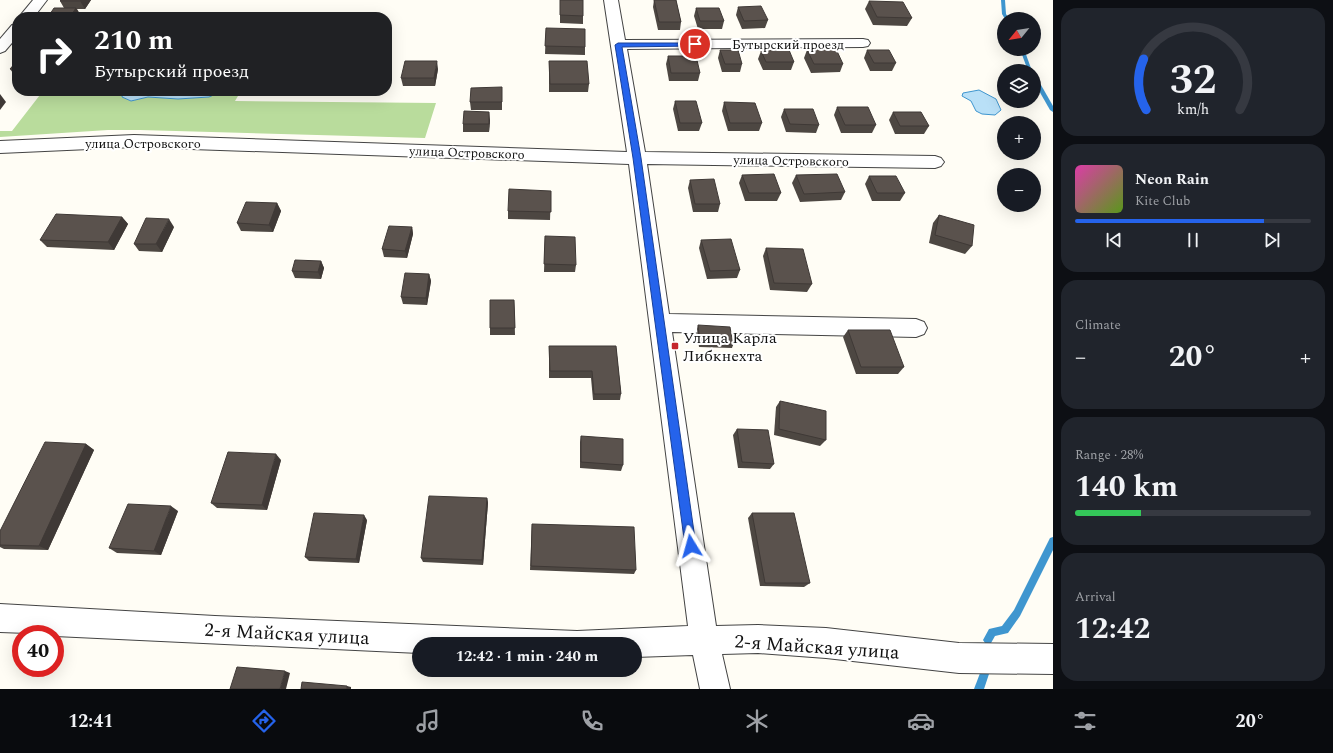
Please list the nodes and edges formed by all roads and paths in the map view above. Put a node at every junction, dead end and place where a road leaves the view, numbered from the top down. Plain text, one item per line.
1 (40, 0) edge
2 (611, 0) edge
3 (30, 12) edge
4 (12, 34) edge
5 (863, 43) dead end
6 (618, 45) junction
7 (0, 48) edge
8 (0, 147) edge
9 (637, 158) junction
10 (935, 162) dead end
11 (660, 322) junction
12 (916, 328) dead end
13 (0, 618) edge
14 (412, 639) edge
15 (704, 640) junction
16 (642, 642) edge
17 (1053, 659) edge
18 (715, 689) edge

1 - 3 street
2 - 6 street
4 - 7 street
5 - 6 street, Бутырский проезд
6 - 9 street
8 - 9 street, улица Островского
9 - 10 street, улица Островского
9 - 11 street
11 - 12 street
11 - 15 street
13 - 14 street, 2-я Майская улица
15 - 16 street, 2-я Майская улица
15 - 17 street, 2-я Майская улица
15 - 18 street

